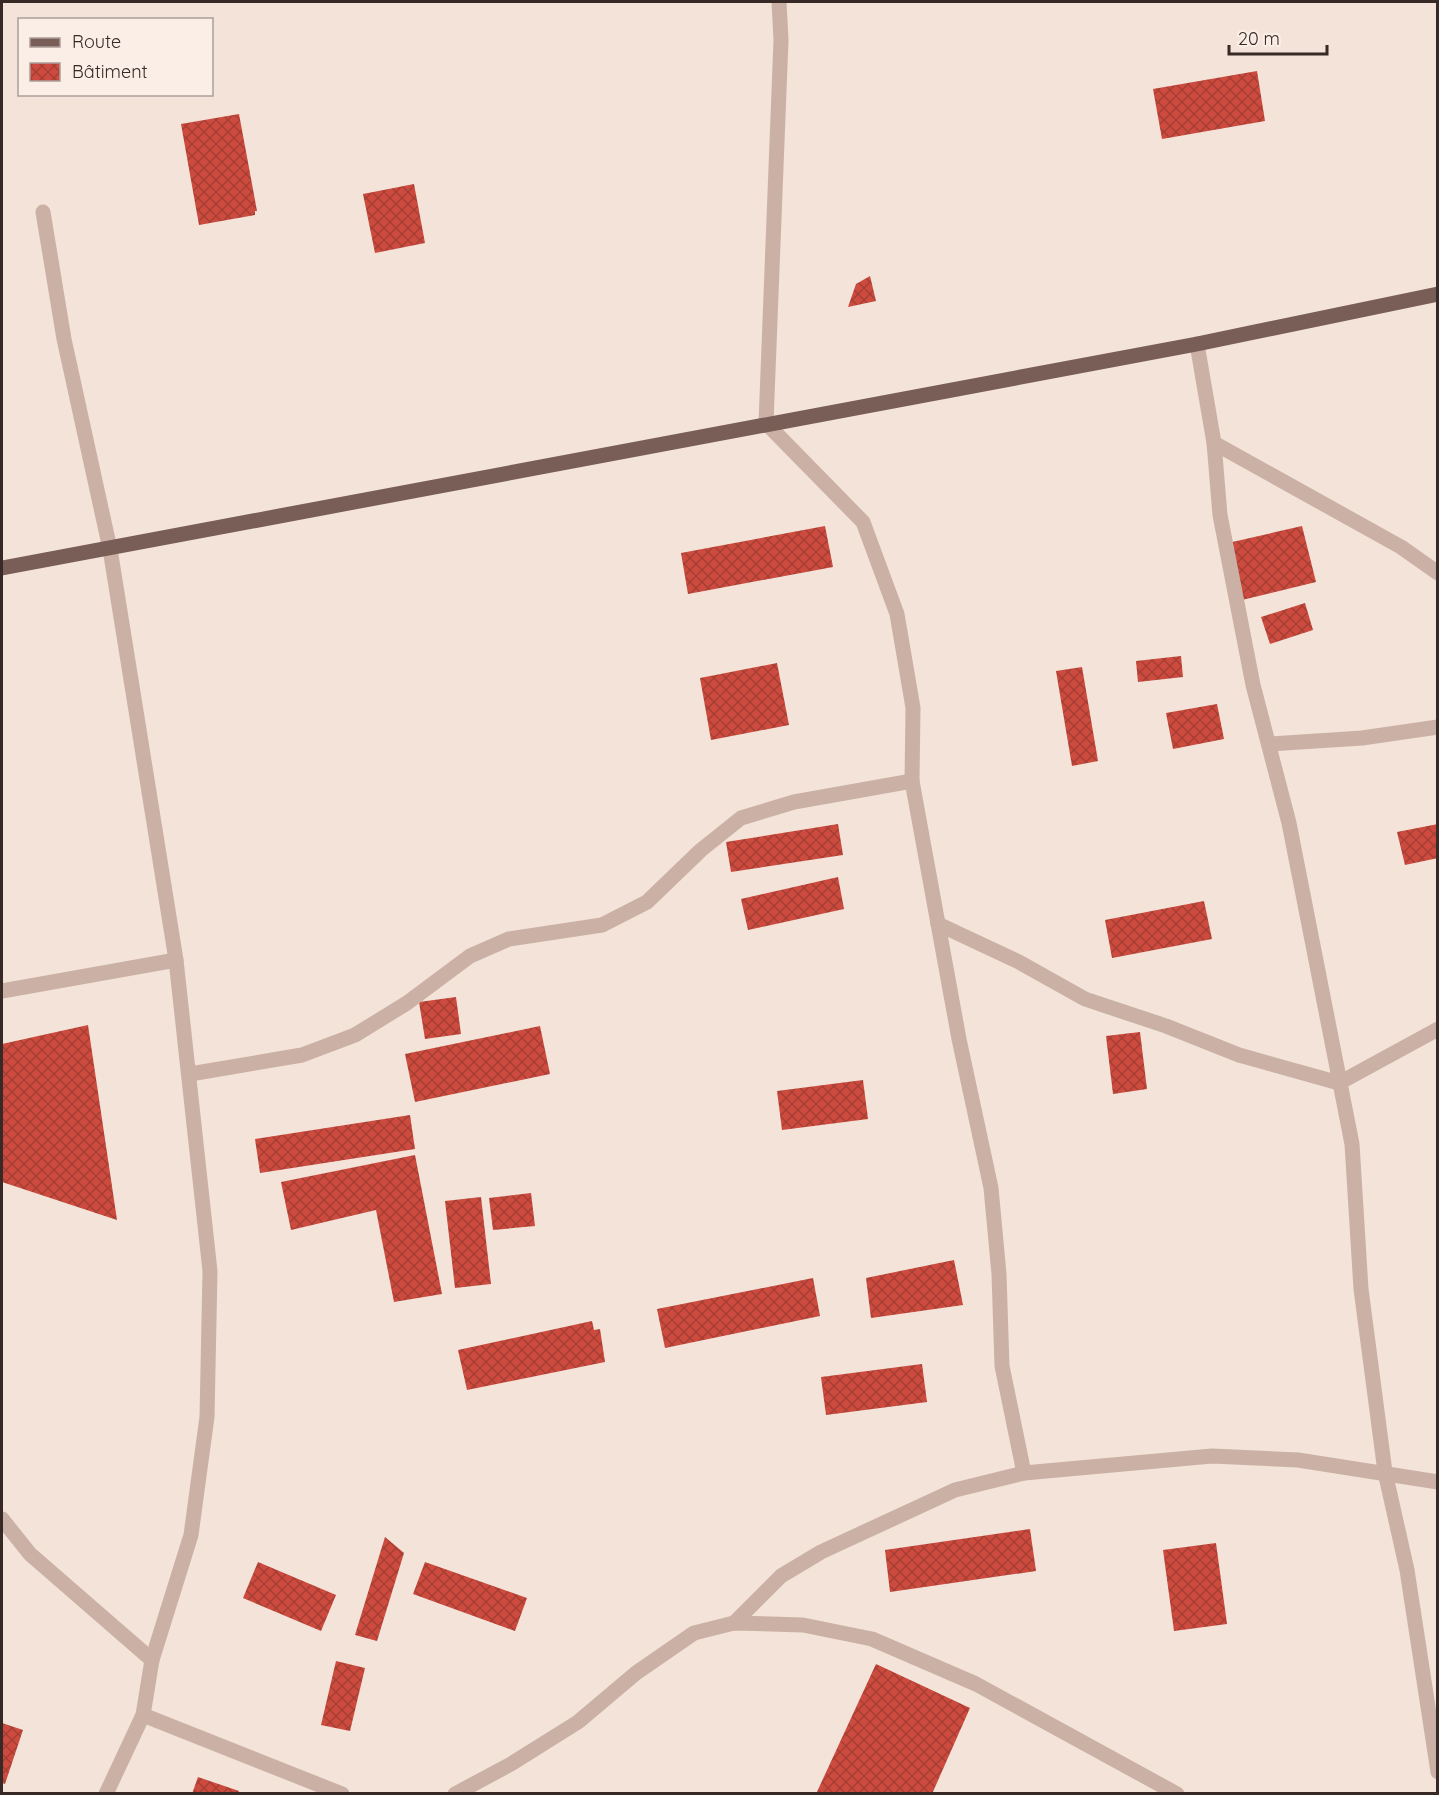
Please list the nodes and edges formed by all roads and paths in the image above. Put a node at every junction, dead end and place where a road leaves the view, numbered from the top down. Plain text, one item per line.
1 (779, 2) edge
2 (43, 212) dead end
3 (1437, 294) edge
4 (1197, 344) junction
5 (766, 423) junction
6 (1214, 443) junction
7 (110, 549) junction
8 (2, 568) edge
9 (1437, 573) edge
10 (1437, 727) edge
11 (1269, 744) junction
12 (912, 781) junction
13 (938, 924) junction
14 (176, 960) junction
15 (2, 991) edge
16 (1437, 1029) edge
17 (190, 1074) junction
18 (1339, 1083) junction
19 (1385, 1472) junction
20 (1024, 1473) junction
21 (1437, 1482) edge
22 (2, 1519) edge
23 (734, 1623) junction
24 (152, 1660) junction
25 (143, 1716) junction
26 (1437, 1772) edge
27 (106, 1794) edge
28 (342, 1794) edge
29 (455, 1794) edge
30 (1177, 1794) edge

1 - 5 street
2 - 7 street
3 - 4 main road
4 - 5 main road
4 - 6 street
5 - 7 main road
5 - 12 street
6 - 9 street
6 - 11 street
7 - 8 main road
7 - 14 street
10 - 11 street
11 - 18 street
12 - 13 street
12 - 17 street
13 - 18 street
13 - 20 street
14 - 15 street
14 - 17 street
16 - 18 street
17 - 24 street
18 - 19 street
19 - 20 street
19 - 21 street
19 - 26 street
20 - 23 street
22 - 24 street
23 - 29 street
23 - 30 street
24 - 25 street
25 - 27 street
25 - 28 street

